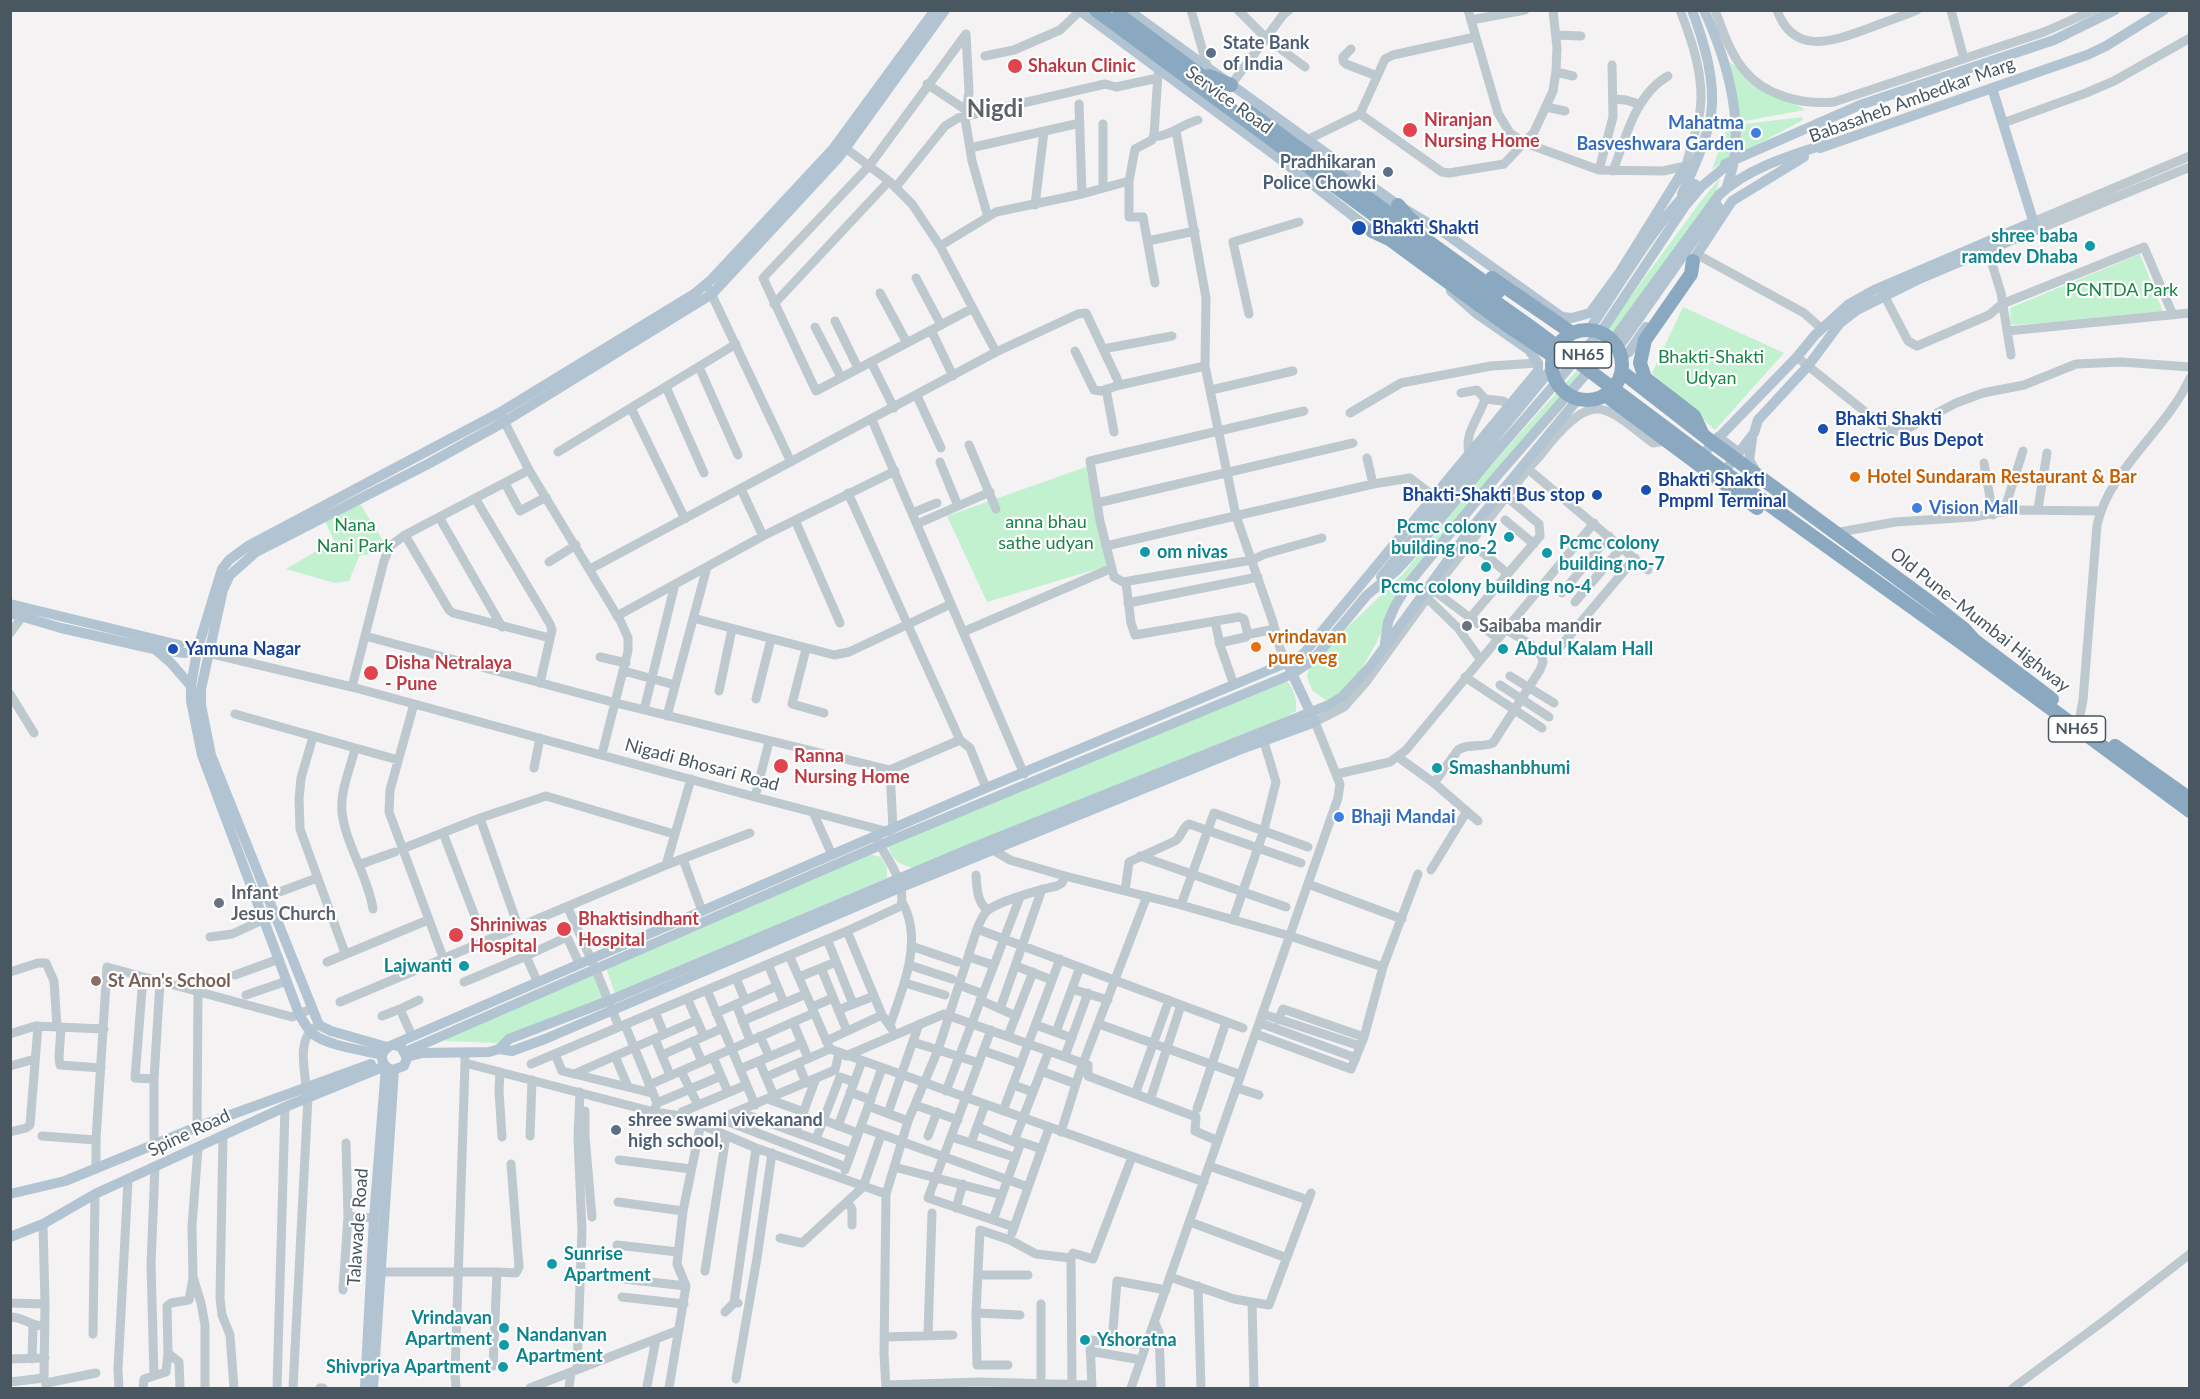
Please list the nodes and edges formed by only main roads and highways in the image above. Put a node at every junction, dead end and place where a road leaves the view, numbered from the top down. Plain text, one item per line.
1 (935, 10) edge
2 (945, 10) edge
3 (1096, 10) edge
4 (1112, 10) edge
5 (1128, 10) edge
6 (1692, 10) edge
7 (2115, 10) edge
8 (2164, 10) edge
9 (1080, 11) edge
10 (1708, 12) edge
11 (1131, 29) junction
12 (1198, 73) junction
13 (1992, 88) junction
14 (1223, 98) junction
15 (1826, 144) junction
16 (842, 146) junction
17 (1731, 162) junction
18 (1690, 166) junction
19 (1681, 198) junction
20 (1398, 205) junction
21 (1372, 231) junction
22 (1986, 245) junction
23 (1692, 263) junction
24 (1589, 330) junction
25 (1572, 333) junction
26 (1620, 352) junction
27 (1548, 362) junction
28 (1622, 372) junction
29 (1605, 395) junction
30 (1578, 399) junction
31 (1752, 403) junction
32 (1764, 414) junction
33 (1754, 433) junction
34 (1707, 435) junction
35 (1737, 456) junction
36 (1694, 463) junction
37 (1760, 477) junction
38 (1718, 480) junction
39 (1367, 595) junction
40 (10, 604) edge
41 (10, 613) edge
42 (1970, 643) junction
43 (1385, 646) junction
44 (154, 649) junction
45 (199, 652) junction
46 (1289, 669) junction
47 (191, 686) junction
48 (1312, 716) junction
49 (2077, 724) junction
50 (2190, 799) edge
51 (2190, 810) edge
52 (891, 833) junction
53 (878, 841) junction
54 (900, 883) junction
55 (262, 898) junction
56 (593, 963) junction
57 (610, 1006) junction
58 (314, 1028) junction
59 (499, 1049) junction
60 (406, 1054) junction
61 (387, 1059) junction
62 (307, 1093) junction
63 (10, 1194) edge
64 (10, 1237) edge
65 (376, 1272) junction
66 (365, 1389) edge
67 (373, 1389) edge

1 - 16 main road
2 - 16 main road
3 - 11 highway, NH65
4 - 11 highway, NH65
5 - 12 main road
6 - 18 main road
7 - 17 main road, Babasaheb Ambedkar Marg
8 - 13 main road, Babasaheb Ambedkar Marg
9 - 14 main road, Service Road
10 - 26 main road
11 - 12 highway, NH65
12 - 14 highway, NH65
12 - 14 highway
13 - 15 main road, Babasaheb Ambedkar Marg
13 - 22 main road
14 - 20 main road
14 - 21 main road, Service Road
14 - 42 highway, NH65
15 - 23 main road, Babasaheb Ambedkar Marg
15 - 43 main road
16 - 45 main road
17 - 19 main road, Babasaheb Ambedkar Marg
17 - 39 main road
18 - 19 main road
18 - 20 main road
19 - 24 main road
20 - 25 highway
21 - 27 main road, Service Road
21 - 27 highway
22 - 31 main road
22 - 32 main road
23 - 26 main road, Babasaheb Ambedkar Marg
23 - 34 highway
24 - 25 highway
24 - 26 highway
25 - 27 highway
26 - 28 highway
27 - 30 highway
27 - 39 main road
27 - 46 main road
28 - 29 highway
28 - 34 highway, Old Pune–Mumbai Highway
29 - 30 highway
29 - 36 highway
30 - 43 main road
31 - 32 main road
31 - 34 main road
32 - 33 main road
33 - 35 main road
33 - 37 main road
34 - 35 highway, Old Pune–Mumbai Highway
34 - 36 main road
35 - 37 highway, Old Pune–Mumbai Highway
35 - 38 main road
36 - 38 highway
37 - 42 highway, Old Pune–Mumbai Highway / NH65
38 - 42 highway
39 - 46 main road
40 - 45 main road
41 - 44 main road
42 - 49 highway, Old Pune–Mumbai Highway / NH65
43 - 48 main road
44 - 45 main road
44 - 47 main road
45 - 47 main road
45 - 55 main road
46 - 48 main road
46 - 52 main road
46 - 52 main road
47 - 55 main road
48 - 54 main road
48 - 54 main road
49 - 50 highway, Old Pune–Mumbai Highway / NH65
49 - 51 highway, Old Pune–Mumbai Highway / NH65
52 - 53 main road
53 - 56 main road
53 - 56 main road
54 - 57 main road
55 - 58 main road
55 - 58 main road
56 - 60 main road
56 - 61 main road, Spine Road
57 - 59 main road
57 - 59 main road
58 - 61 main road
59 - 60 main road
60 - 61 main road
60 - 61 main road
61 - 62 main road, Spine Road
61 - 65 main road, Talawade Road
61 - 65 main road, Talawade Road
62 - 63 main road, Spine Road
62 - 64 main road, Spine Road
65 - 66 main road, Talawade Road
65 - 67 main road, Talawade Road

